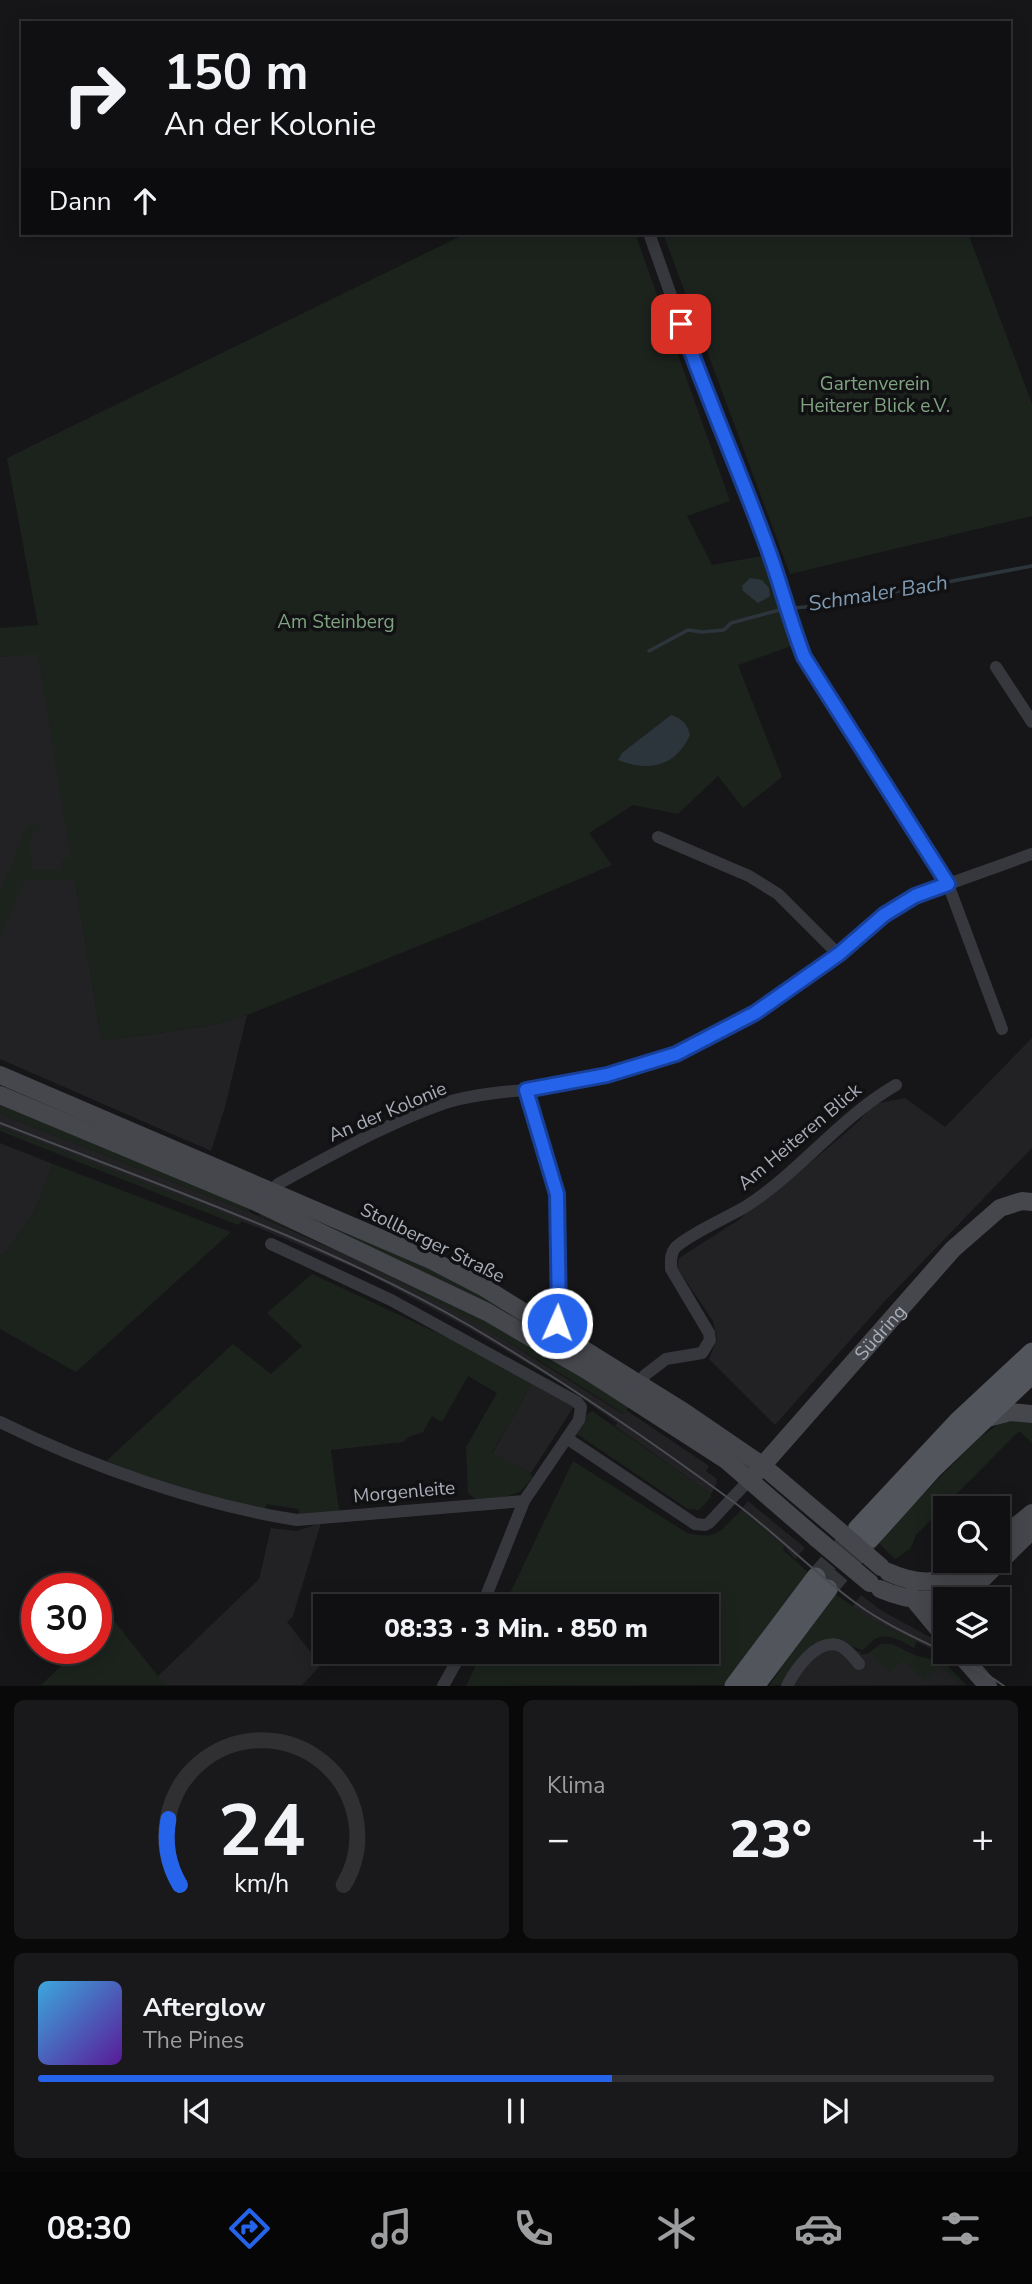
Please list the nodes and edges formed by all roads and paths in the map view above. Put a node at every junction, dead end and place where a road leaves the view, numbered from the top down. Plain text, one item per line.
1 (650, 235) edge
2 (996, 667) dead end
3 (1032, 722) edge
4 (657, 837) dead end
5 (1032, 854) edge
6 (948, 884) junction
7 (839, 954) junction
8 (1002, 1028) dead end
9 (0, 1075) edge
10 (896, 1085) dead end
11 (526, 1090) junction
12 (0, 1095) edge
13 (273, 1191) junction
14 (1027, 1201) edge
15 (271, 1244) dead end
16 (548, 1338) junction
17 (1032, 1352) edge
18 (1032, 1374) edge
19 (641, 1383) junction
20 (1032, 1413) edge
21 (984, 1419) junction
22 (0, 1423) edge
23 (568, 1439) junction
24 (763, 1466) junction
25 (750, 1479) junction
26 (524, 1501) junction
27 (1032, 1513) edge
28 (1032, 1530) edge
29 (1010, 1531) edge
30 (885, 1569) junction
31 (960, 1573) edge
32 (937, 1581) junction
33 (977, 1582) junction
34 (973, 1587) edge
35 (487, 1594) edge
36 (915, 1606) junction
37 (933, 1624) edge
38 (454, 1664) edge
39 (859, 1664) dead end
40 (970, 1664) edge
41 (761, 1680) edge
42 (443, 1685) edge
43 (734, 1685) edge
44 (787, 1685) edge
45 (988, 1685) edge

1 - 6 street
2 - 3 street
4 - 7 street
5 - 6 street, An der Kolonie
6 - 7 street, An der Kolonie
6 - 8 street
7 - 11 street, An der Kolonie
9 - 13 main road, Stollberger Straße
10 - 19 street, Am Heiteren Blick
11 - 13 street, An der Kolonie
11 - 16 street
12 - 16 main road, Stollberger Straße
13 - 16 main road, Stollberger Straße
14 - 24 main road, Südring
15 - 23 street
16 - 19 main road, Stollberger Straße
16 - 25 main road, Stollberger Straße
17 - 21 main road
18 - 21 main road
19 - 24 main road, Stollberger Straße
20 - 21 main road
22 - 26 street, Morgenleite
23 - 25 street
23 - 26 street
24 - 25 main road, Südring
24 - 30 main road, Stollberger Straße, bridge
25 - 36 main road, Stollberger Straße, bridge
26 - 35 street
27 - 29 main road
28 - 33 main road
30 - 32 main road
30 - 36 main road, Stollberger Straße
31 - 32 main road
32 - 36 main road
33 - 34 main road
33 - 36 main road
36 - 37 main road, Stollberger Straße
38 - 42 street
39 - 44 street
40 - 45 main road
41 - 43 main road

